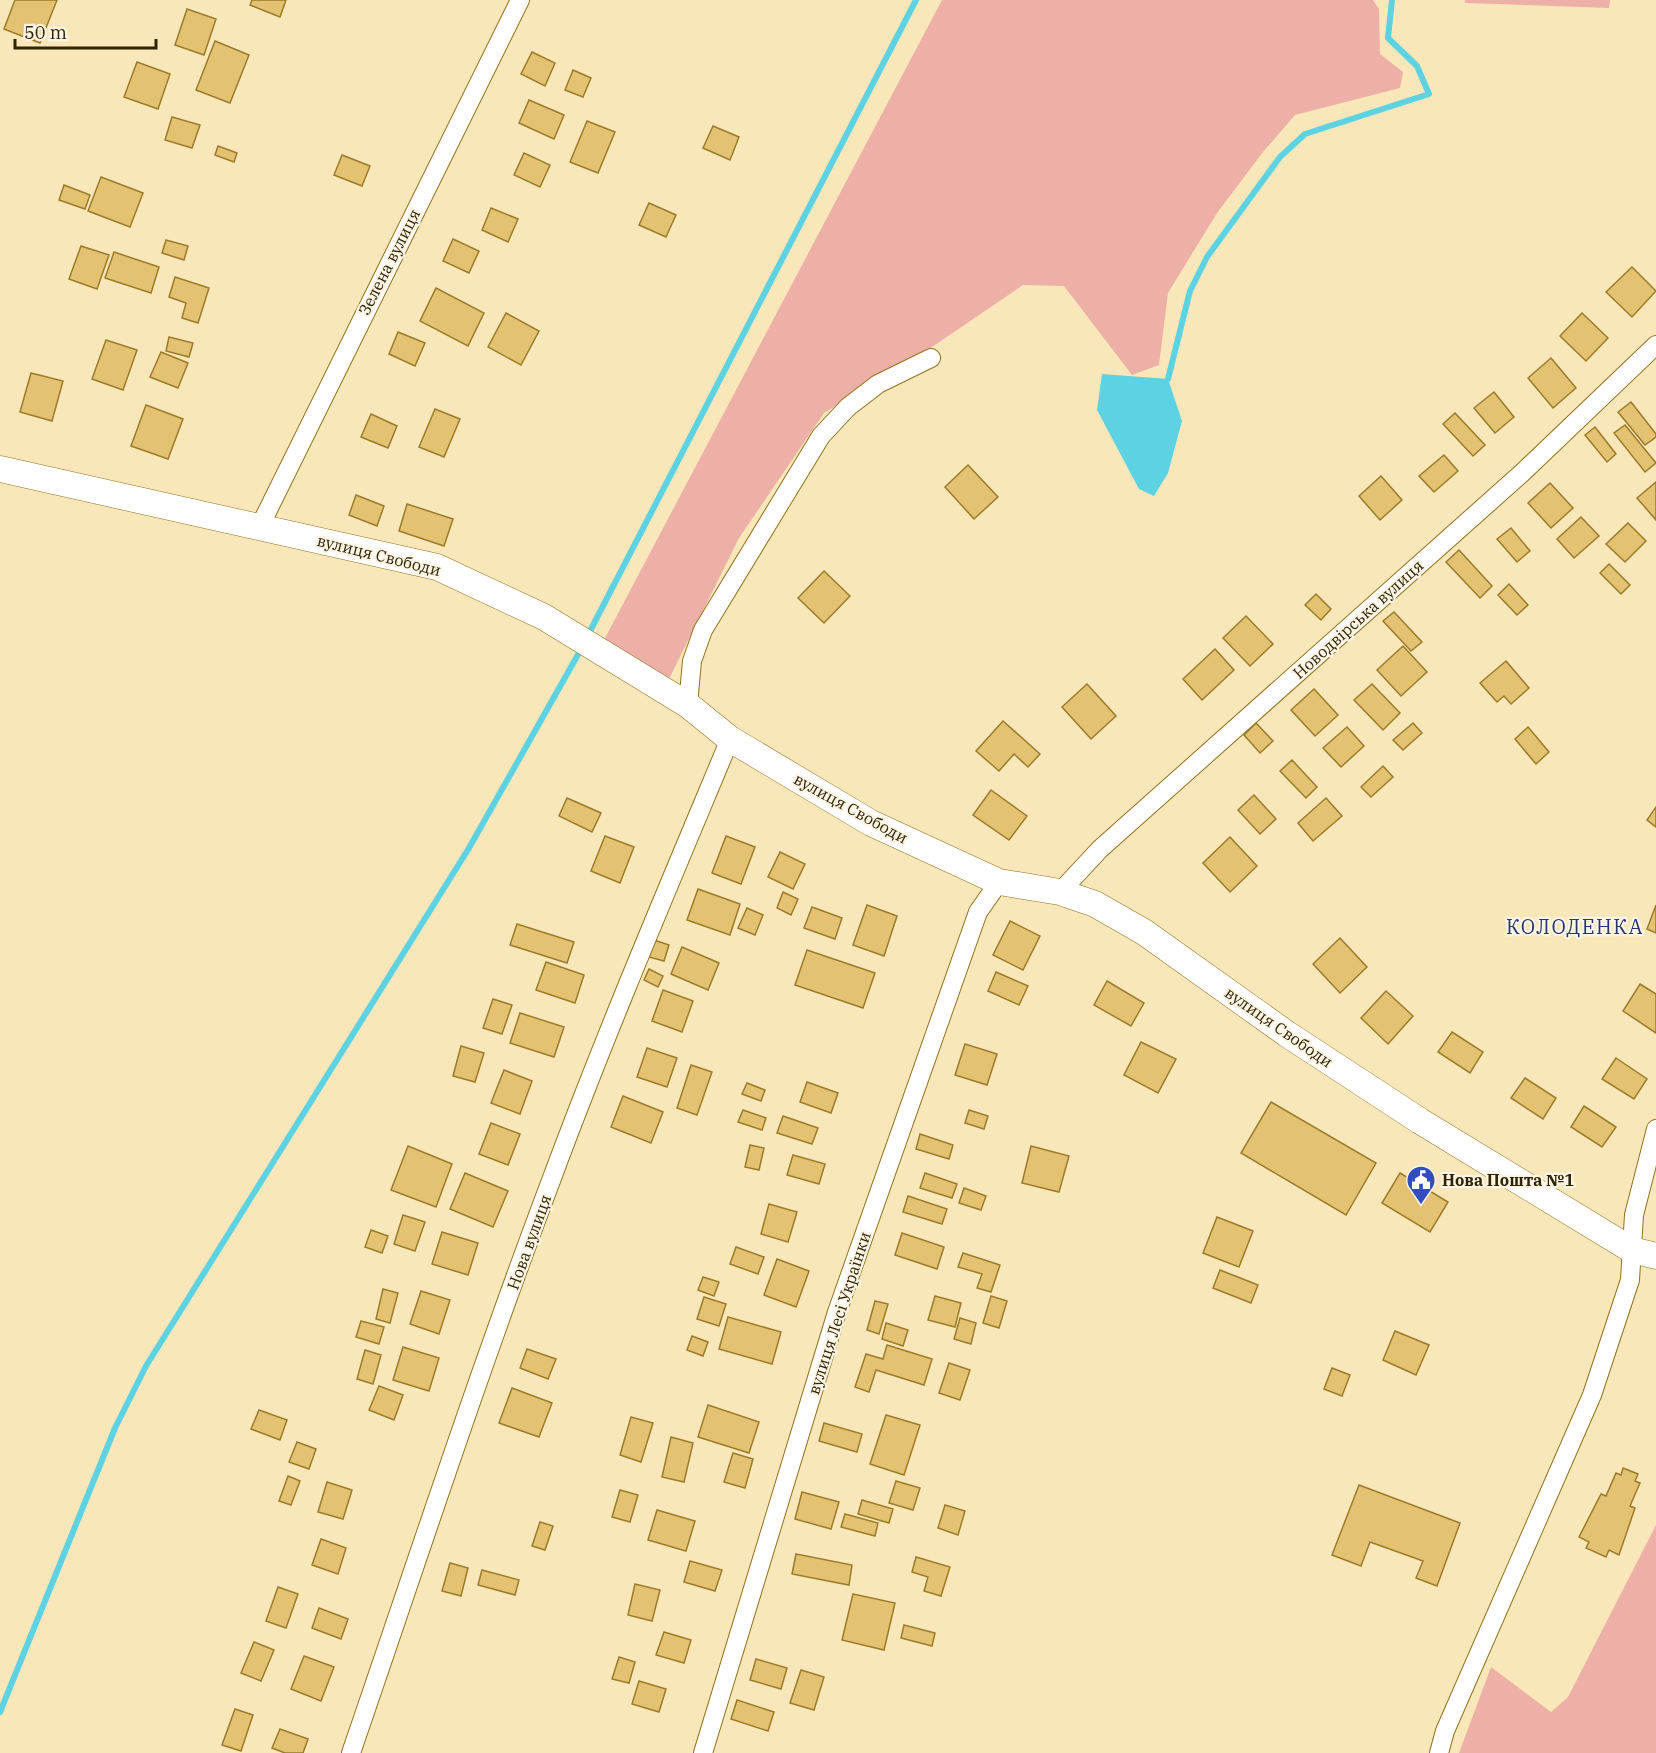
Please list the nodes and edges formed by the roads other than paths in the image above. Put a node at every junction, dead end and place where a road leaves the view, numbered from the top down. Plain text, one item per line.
1 (520, 0) edge
2 (1656, 345) edge
3 (931, 358) dead end
4 (0, 469) edge
5 (260, 526) junction
6 (688, 705) junction
7 (730, 740) junction
8 (999, 882) junction
9 (1060, 892) junction
10 (1656, 1129) edge
11 (1644, 1253) edge
12 (351, 1753) edge
13 (703, 1753) edge
14 (1439, 1753) edge

1 - 5 street, Зелена вулиця
2 - 9 street, Новодвірська вулиця
3 - 6 street
4 - 5 main road, вулиця Свободи
5 - 6 main road, вулиця Свободи
6 - 7 main road, вулиця Свободи
7 - 8 main road, вулиця Свободи
7 - 12 street, Нова вулиця
8 - 9 main road, вулиця Свободи
8 - 13 street, вулиця Лесі Українки
9 - 11 main road, вулиця Свободи
10 - 11 street
11 - 14 street

